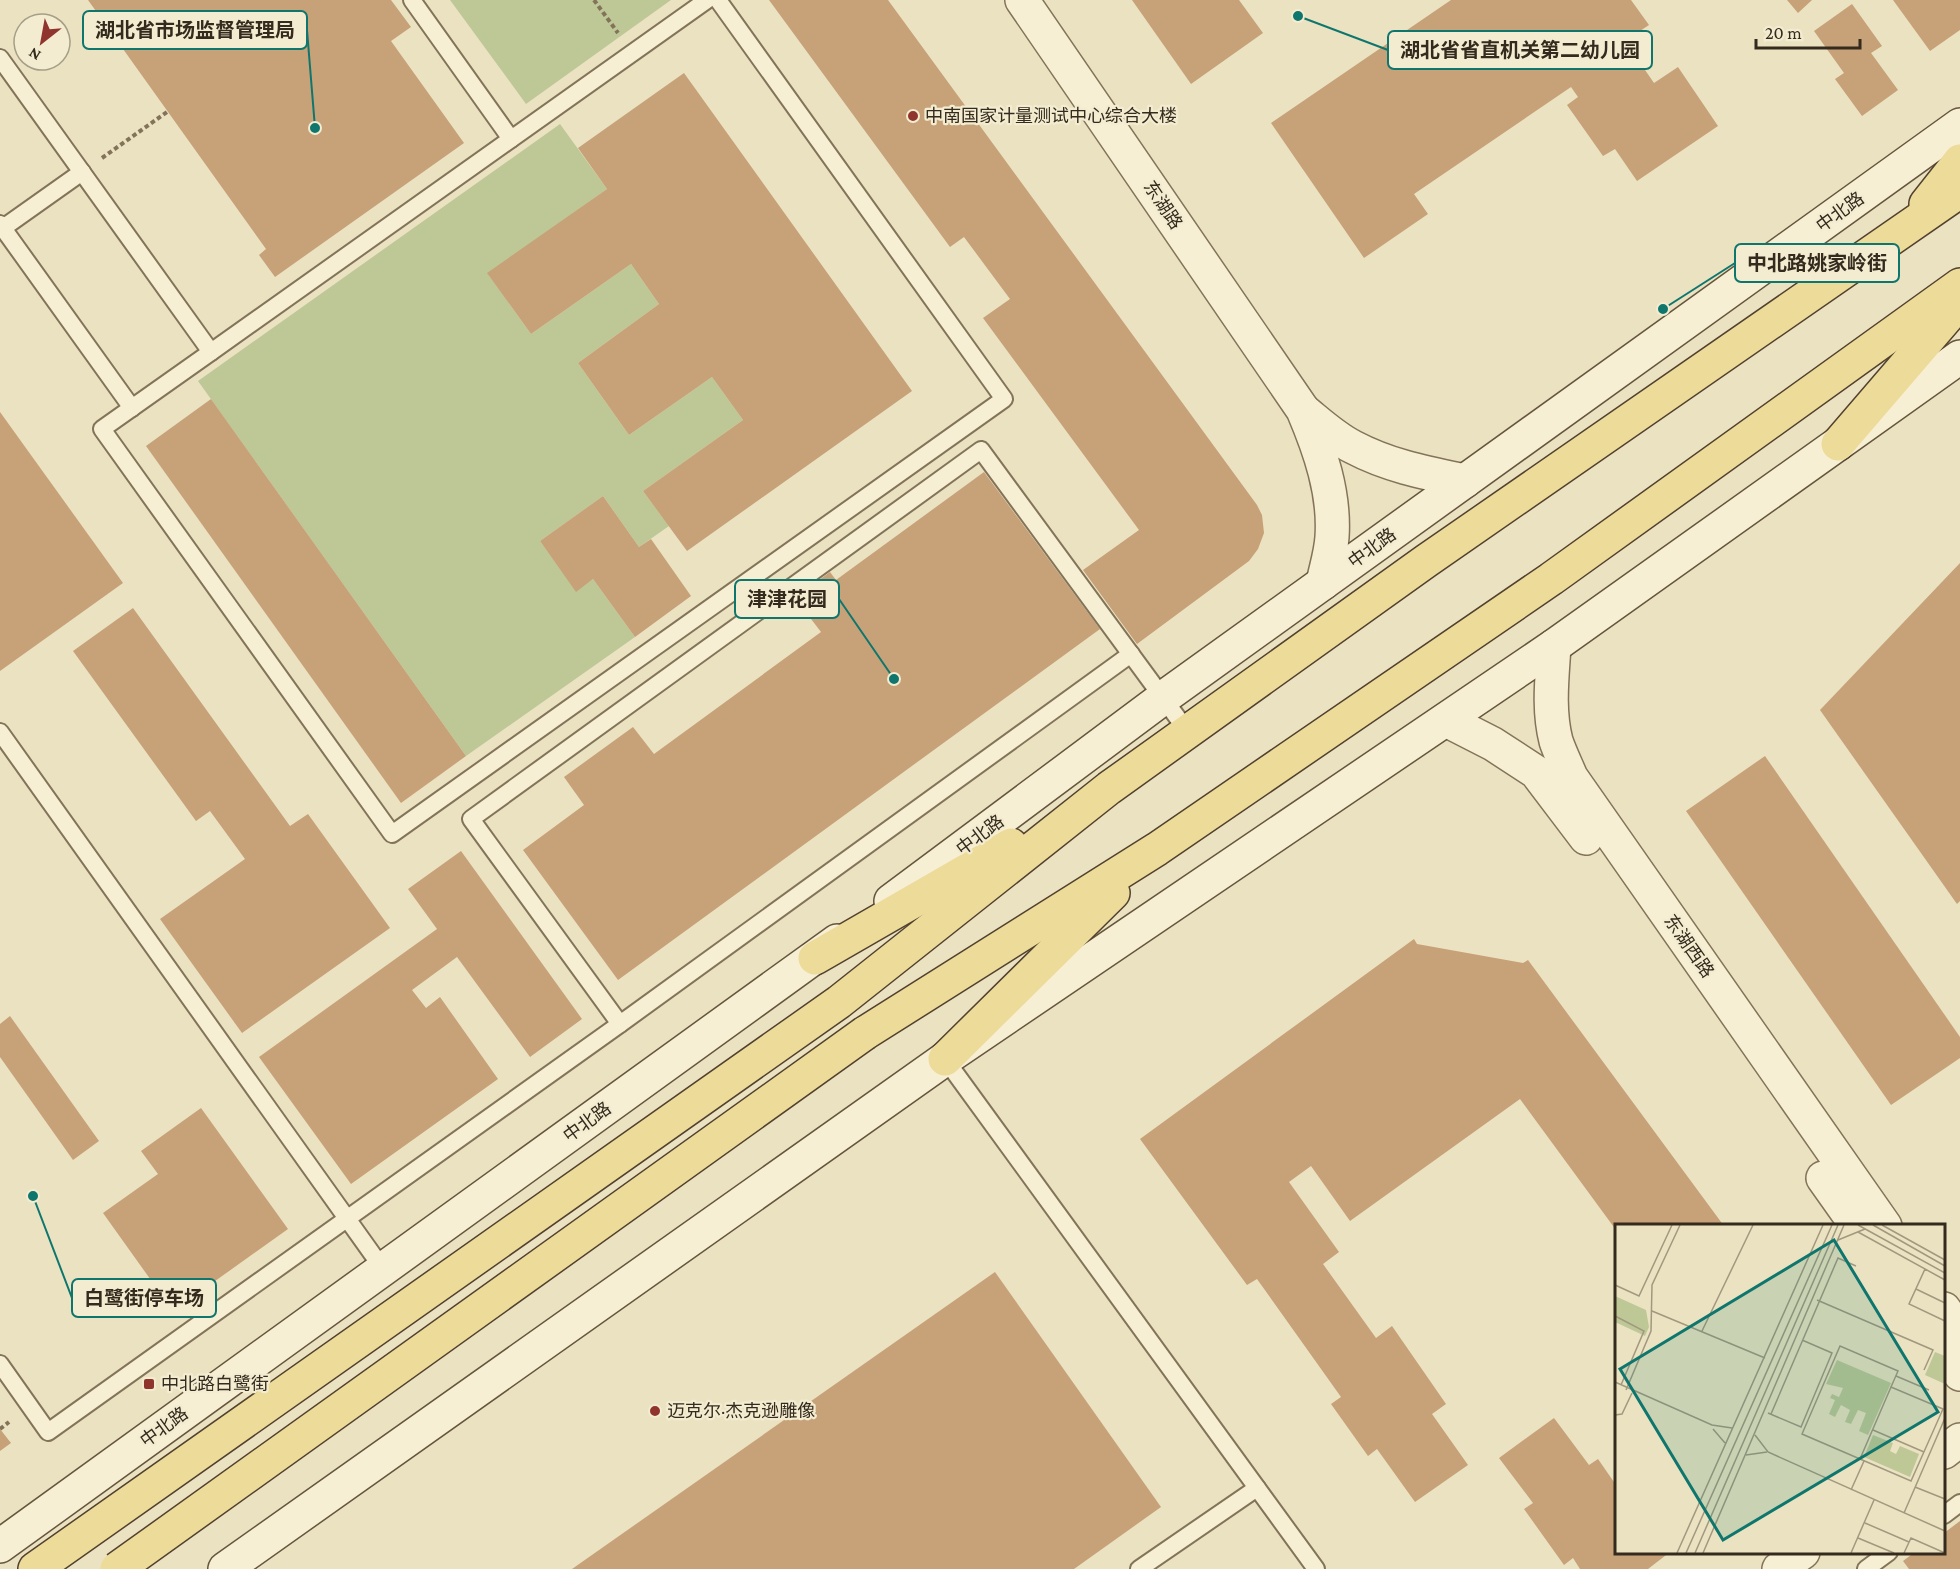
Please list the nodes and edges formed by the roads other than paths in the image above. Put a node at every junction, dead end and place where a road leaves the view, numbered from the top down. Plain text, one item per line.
1 (411, 0) edge
2 (707, 0) edge
3 (718, 0) edge
4 (1022, 0) edge
5 (0, 58) edge
6 (1960, 125) edge
7 (511, 139) junction
8 (1960, 161) edge
9 (82, 172) junction
10 (1960, 191) edge
11 (2, 226) edge
12 (1908, 227) junction
13 (1960, 285) edge
14 (1960, 302) edge
15 (211, 352) junction
16 (1960, 357) edge
17 (132, 408) junction
18 (1303, 410) junction
19 (1838, 444) junction
20 (1465, 481) junction
21 (1323, 584) junction
22 (1554, 646) junction
23 (1131, 654) junction
24 (1163, 698) junction
25 (1446, 720) junction
26 (0, 732) edge
27 (1188, 732) junction
28 (1109, 788) junction
29 (1157, 849) junction
30 (815, 958) junction
31 (620, 1024) junction
32 (945, 1059) junction
33 (348, 1219) junction
34 (1856, 1224) edge
35 (1884, 1224) edge
36 (383, 1269) junction
37 (1945, 1310) edge
38 (1960, 1332) edge
39 (1945, 1352) edge
40 (0, 1364) edge
41 (1960, 1374) edge
42 (1960, 1440) edge
43 (1945, 1451) edge
44 (1257, 1488) junction
45 (1960, 1503) edge
46 (1945, 1514) edge
47 (0, 1546) edge
48 (1800, 1554) edge
49 (1886, 1554) edge
50 (35, 1569) edge
51 (117, 1569) edge
52 (225, 1569) edge
53 (1139, 1569) edge
54 (1316, 1569) edge
55 (1779, 1569) edge
56 (1866, 1569) edge

1 - 7 lane
2 - 7 lane
3 - 17 lane
4 - 18 main road, 东湖路
5 - 9 lane
6 - 20 main road, 中北路
7 - 15 lane
8 - 12 main road
9 - 11 lane
9 - 15 lane
10 - 12 main road
11 - 17 lane
12 - 27 main road
13 - 29 main road
14 - 19 main road
15 - 17 lane
16 - 19 main road
18 - 20 main road, 东湖路
18 - 21 main road, 东湖路
19 - 22 main road
20 - 21 main road, 中北路
21 - 24 main road, 中北路
22 - 25 main road
22 - 35 main road, 东湖西路
23 - 24 lane
23 - 31 lane
23 - 31 lane
24 - 27 lane
24 - 30 main road, 中北路
25 - 32 main road
25 - 34 main road, 东湖西路
26 - 33 lane
27 - 28 main road
28 - 30 main road
28 - 50 main road
29 - 32 main road
29 - 51 main road, bridge
30 - 36 main road, 中北路
31 - 33 lane
32 - 44 lane
32 - 52 main road
33 - 36 lane
33 - 40 lane
36 - 47 main road, 中北路
37 - 38 main road
39 - 41 main road
42 - 43 main road
44 - 53 lane
44 - 54 lane
45 - 46 lane
48 - 55 main road
49 - 56 lane

